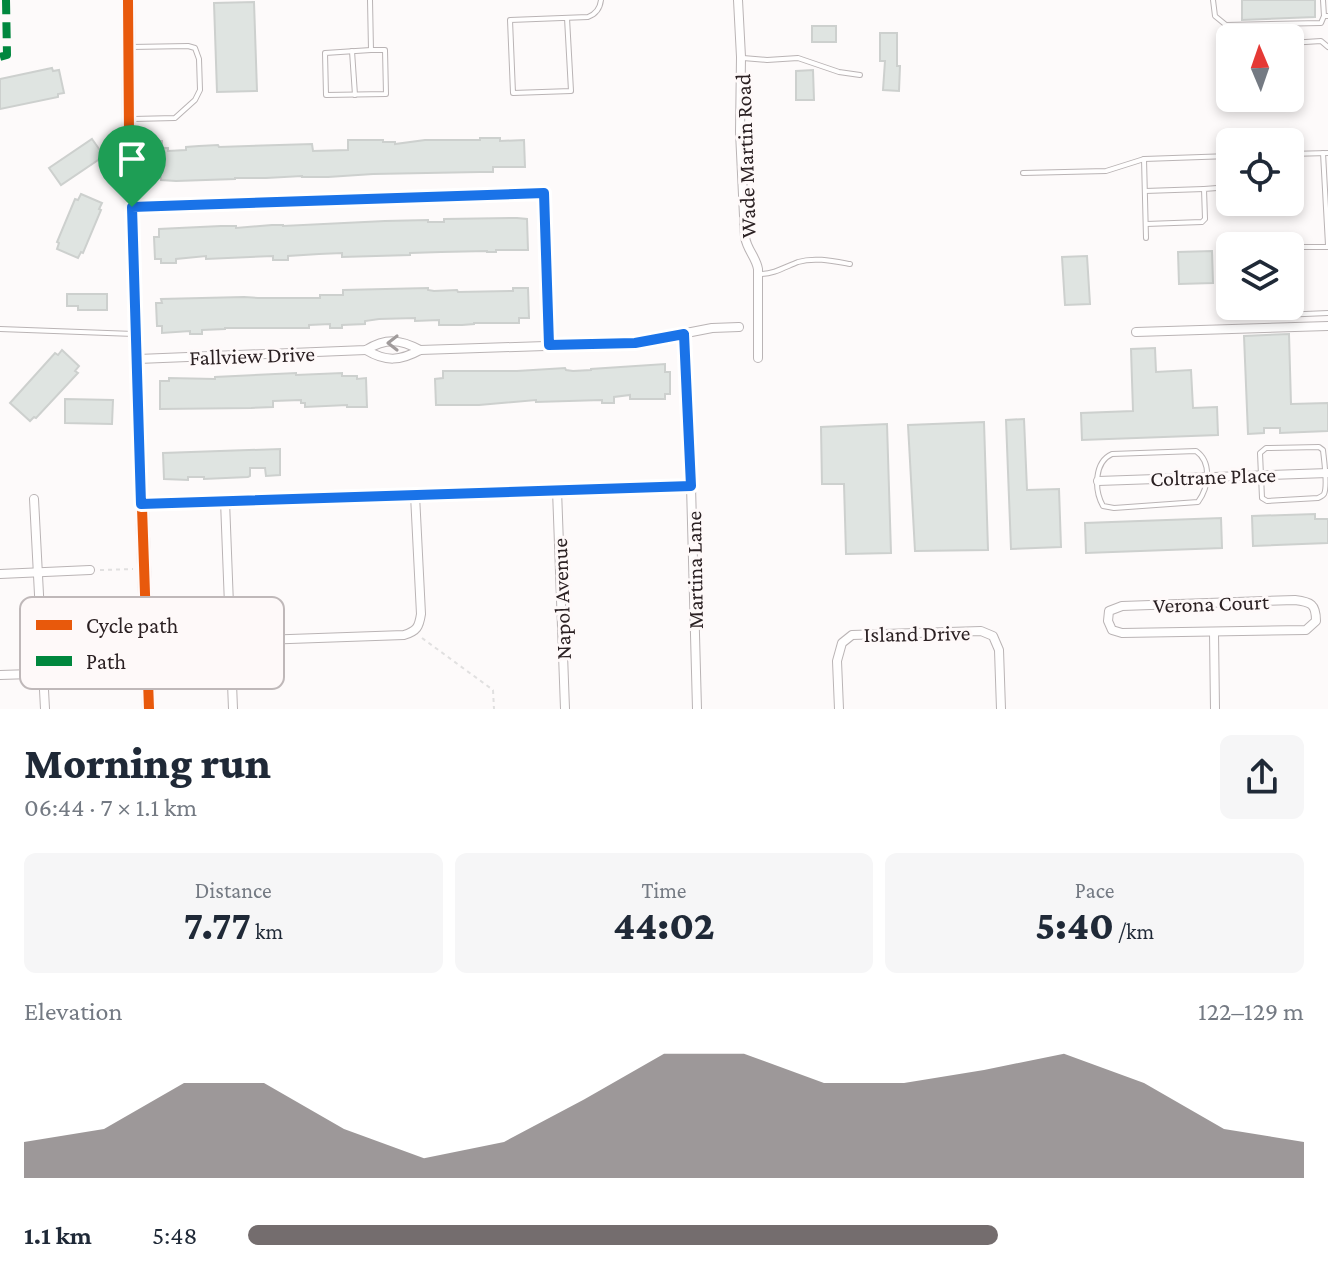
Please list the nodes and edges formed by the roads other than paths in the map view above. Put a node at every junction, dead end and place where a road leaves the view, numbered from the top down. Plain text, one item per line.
1 (128, 0) edge
2 (370, 0) edge
3 (601, 0) edge
4 (738, 0) edge
5 (1213, 0) edge
6 (1323, 0) edge
7 (1326, 16) edge
8 (567, 18) junction
9 (1304, 42) edge
10 (129, 47) junction
11 (1328, 47) edge
12 (371, 50) junction
13 (352, 51) junction
14 (741, 57) junction
15 (860, 75) dead end
16 (355, 95) junction
17 (129, 120) junction
18 (1326, 153) edge
19 (1304, 154) edge
20 (1216, 156) edge
21 (1144, 159) junction
22 (1023, 173) dead end
23 (1216, 188) edge
24 (1204, 189) junction
25 (1145, 191) junction
26 (132, 207) junction
27 (1146, 224) junction
28 (1146, 238) dead end
29 (1328, 246) edge
30 (1304, 247) edge
31 (850, 264) dead end
32 (757, 274) junction
33 (1328, 313) edge
34 (1304, 314) edge
35 (1328, 326) edge
36 (739, 327) dead end
37 (0, 329) edge
38 (1136, 332) dead end
39 (137, 334) junction
40 (684, 334) junction
41 (549, 345) junction
42 (366, 350) junction
43 (420, 350) junction
44 (758, 358) dead end
45 (138, 359) junction
46 (1327, 473) edge
47 (1261, 474) junction
48 (1207, 476) junction
49 (1098, 481) junction
50 (691, 486) junction
51 (557, 490) junction
52 (415, 495) junction
53 (34, 499) dead end
54 (225, 501) junction
55 (141, 504) junction
56 (90, 570) road end
57 (37, 572) junction
58 (0, 574) edge
59 (38, 597) edge
60 (144, 597) edge
61 (229, 597) edge
62 (1214, 633) junction
63 (284, 639) edge
64 (20, 674) edge
65 (0, 675) edge
66 (44, 689) edge
67 (148, 689) edge
68 (233, 689) edge
69 (45, 709) edge
70 (149, 709) edge
71 (233, 709) edge
72 (565, 709) edge
73 (697, 709) edge
74 (839, 709) edge
75 (1001, 709) edge
76 (1215, 709) edge

1 - 10 street
2 - 12 lane
3 - 8 lane
4 - 14 street, Wade Martin Road
5 - 7 lane
6 - 7 lane
8 - 8 lane
9 - 11 lane
10 - 17 street
10 - 17 lane
12 - 13 lane
12 - 16 lane
13 - 16 lane
13 - 16 lane
14 - 15 lane
14 - 32 street, Wade Martin Road
17 - 26 street
18 - 19 lane
18 - 29 lane
20 - 21 lane
21 - 22 lane
21 - 25 lane
23 - 24 lane
24 - 25 lane
24 - 27 lane
25 - 27 lane
26 - 39 street
26 - 41 street
27 - 28 lane
29 - 30 lane
31 - 32 lane
32 - 44 street, Wade Martin Road
33 - 34 lane
35 - 38 street
36 - 40 street, Fallview Drive
37 - 39 lane
39 - 45 street
40 - 41 street, Fallview Drive
40 - 50 street, Martina Lane
41 - 43 street, Fallview Drive
42 - 43 street, Fallview Drive
43 -> 42 street, Fallview Drive
42 - 45 street, Fallview Drive
45 - 55 street
46 - 47 street, Coltrane Place
46 - 47 lane
46 - 47 lane
47 - 48 street, Coltrane Place
48 - 49 street, Coltrane Place
48 - 49 lane
48 - 49 lane
50 - 51 street
50 - 73 street, Martina Lane
51 - 52 street
51 - 72 street, Napol Avenue
52 - 54 street
52 - 63 street
53 - 57 street
54 - 55 street
54 - 61 street
55 - 60 street
56 - 57 street
57 - 58 street
57 - 59 street
62 - 62 street, Verona Court
62 - 76 street
64 - 65 street
66 - 69 street
67 - 70 street
68 - 71 street
74 - 75 street, Island Drive

